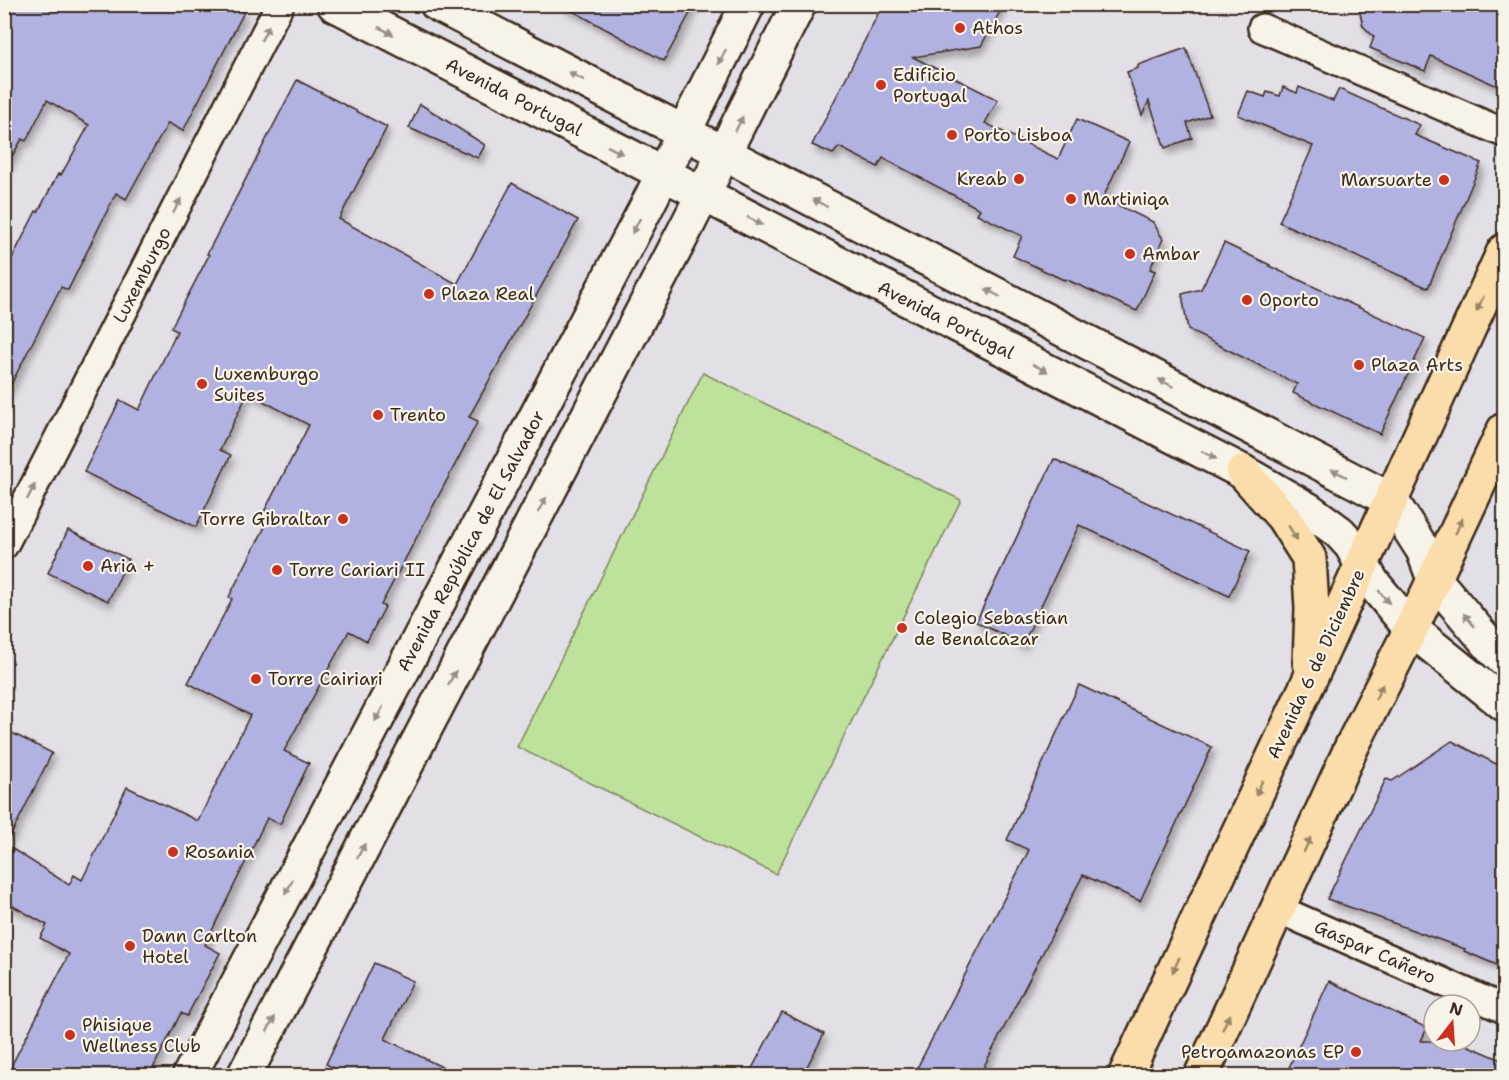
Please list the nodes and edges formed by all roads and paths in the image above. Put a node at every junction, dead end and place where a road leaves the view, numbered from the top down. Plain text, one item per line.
1 (280, 4) edge
2 (334, 4) edge
3 (437, 4) edge
4 (748, 4) edge
5 (799, 4) edge
6 (1262, 28) dead end
7 (684, 132) junction
8 (1504, 133) edge
9 (724, 153) junction
10 (663, 174) junction
11 (703, 195) junction
12 (1504, 251) edge
13 (1504, 430) edge
14 (1243, 472) junction
15 (1391, 500) junction
16 (4, 545) edge
17 (1362, 563) junction
18 (1434, 579) junction
19 (1410, 629) junction
20 (1504, 660) edge
21 (1310, 681) junction
22 (1504, 704) edge
23 (1278, 909) junction
24 (1504, 1009) edge
25 (189, 1076) edge
26 (244, 1076) edge
27 (1125, 1076) edge
28 (1201, 1076) edge

16 -> 1 street, Luxemburgo
2 -> 10 main road, Avenida Portugal
7 -> 3 main road
4 -> 7 main road, Avenida República de El Salvador
9 -> 5 main road
6 - 8 street
7 - 9 main road
7 - 10 main road, Avenida República de El Salvador
9 - 11 main road
15 -> 9 main road
10 - 11 main road, Avenida Portugal
10 -> 25 main road, Avenida República de El Salvador
11 -> 14 main road, Avenida Portugal
26 -> 11 main road
12 -> 15 main road, Avenida 6 de Diciembre
18 -> 13 main road
14 - 17 main road, Avenida Portugal
14 -> 21 main road
15 - 17 main road, Avenida 6 de Diciembre
15 - 18 main road
17 -> 19 main road, Avenida Portugal
17 - 21 main road, Avenida 6 de Diciembre
18 - 19 main road
20 -> 18 main road
19 - 22 main road, Avenida Portugal
23 -> 19 main road
21 -> 27 main road, Avenida 6 de Diciembre
23 - 24 street, Gaspar Cañero
28 -> 23 main road

